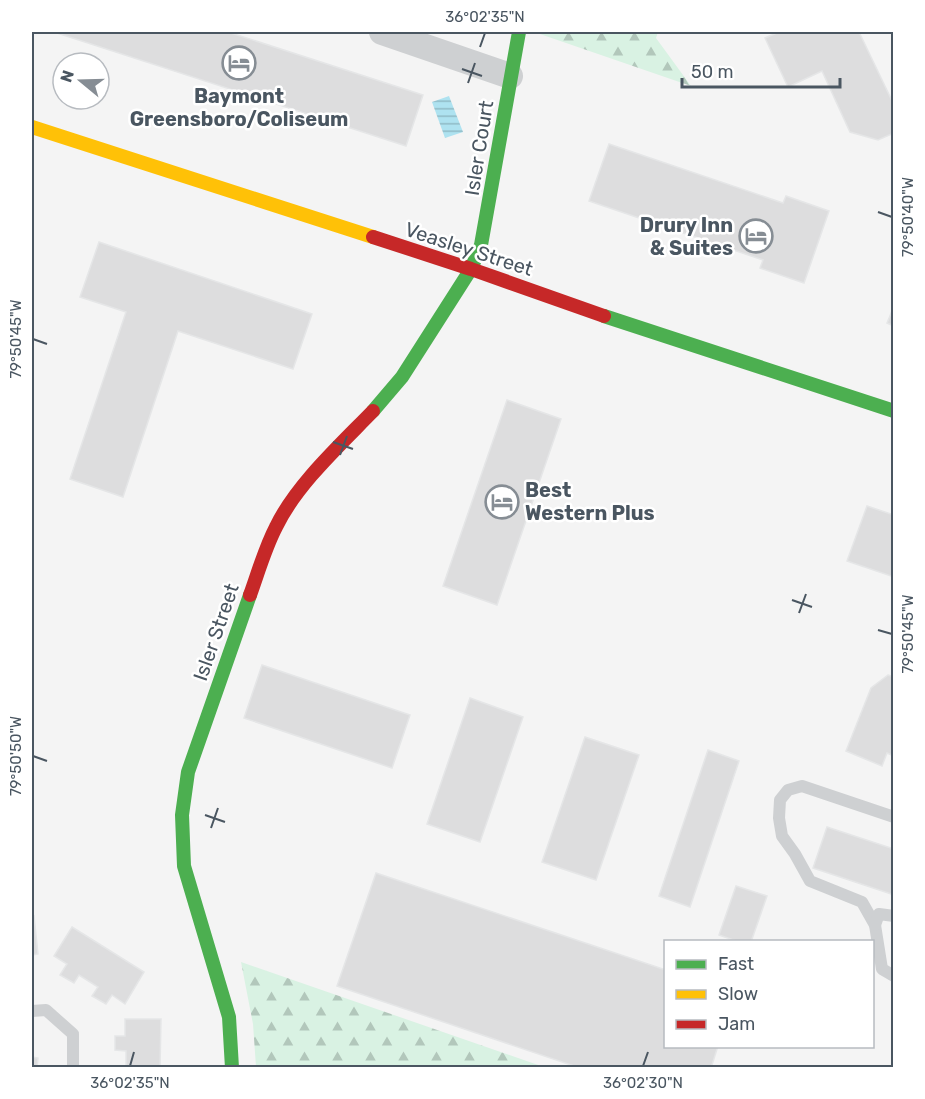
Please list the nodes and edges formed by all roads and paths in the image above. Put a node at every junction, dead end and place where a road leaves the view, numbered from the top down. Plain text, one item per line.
1 (382, 32) edge
2 (519, 32) edge
3 (510, 76) junction
4 (32, 127) edge
5 (471, 269) junction
6 (894, 411) edge
7 (894, 817) edge
8 (894, 916) edge
9 (875, 925) junction
10 (894, 976) edge
11 (32, 1011) edge
12 (73, 1068) edge
13 (232, 1068) edge

1 - 3 street
2 - 3 street, Isler Court
3 - 5 street, Isler Court
4 - 5 street, Veasley Street
5 - 6 street, Veasley Street
5 - 13 street, Isler Street
7 - 9 lane
8 - 9 lane
9 - 10 lane
11 - 12 lane

